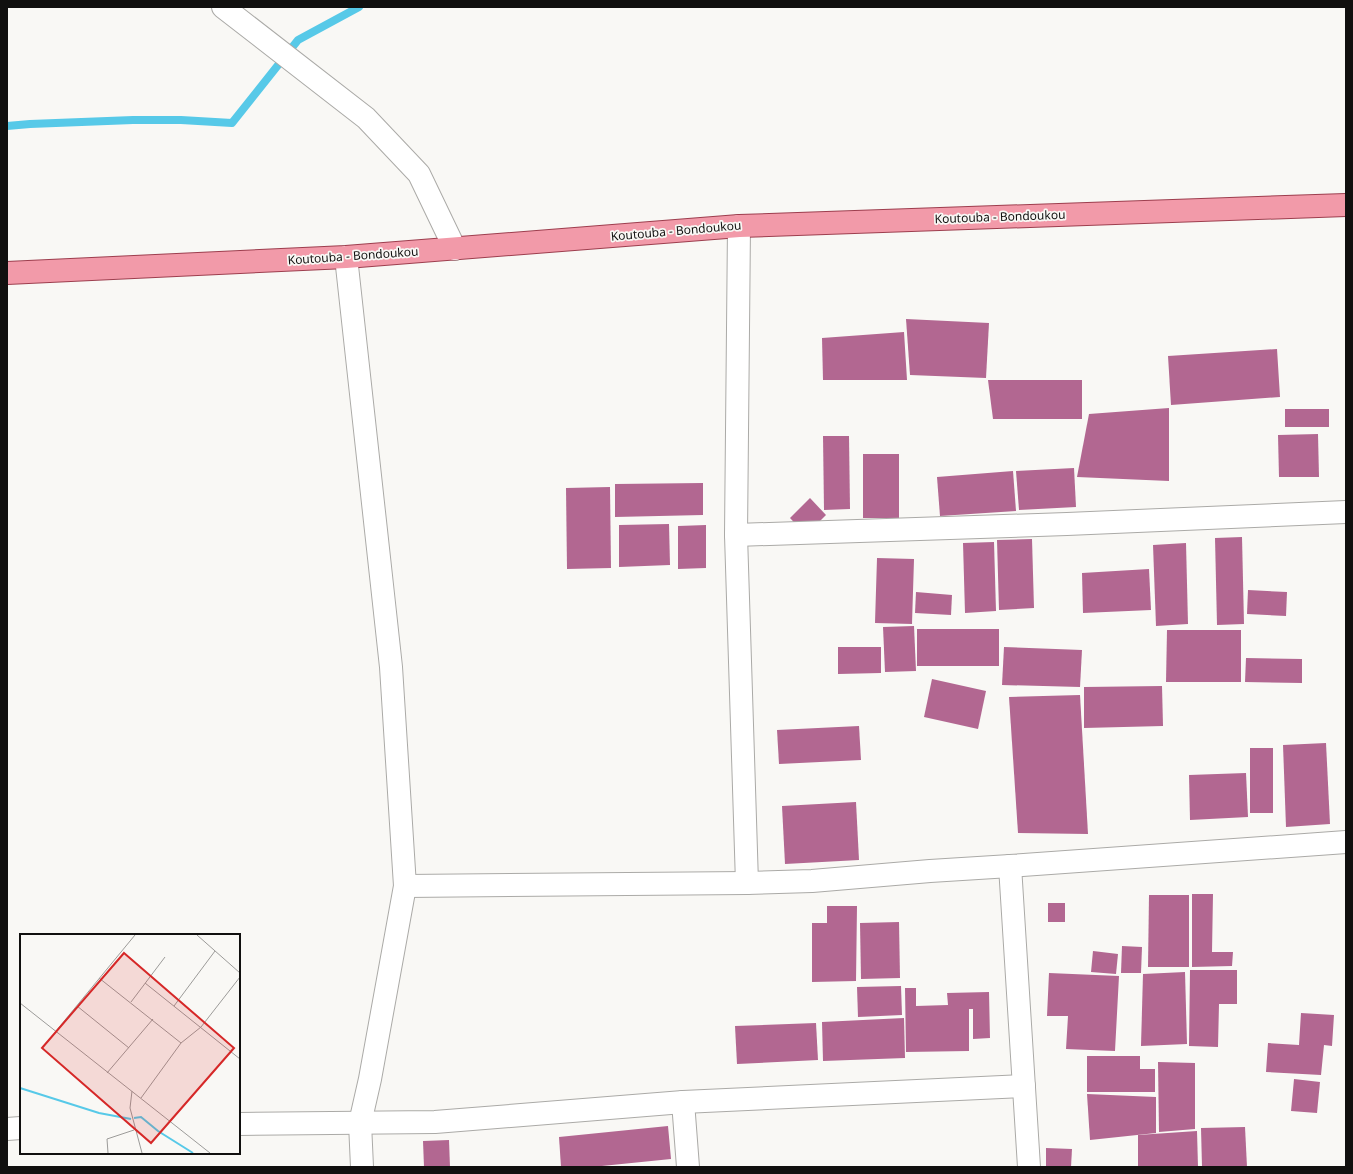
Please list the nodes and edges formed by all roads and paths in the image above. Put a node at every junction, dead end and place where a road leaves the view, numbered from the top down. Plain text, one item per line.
1 (223, 7) edge
2 (1346, 205) edge
3 (739, 226) junction
4 (455, 249) junction
5 (346, 257) junction
6 (7, 273) edge
7 (1346, 512) edge
8 (736, 535) junction
9 (1346, 842) edge
10 (1010, 866) junction
11 (748, 883) junction
12 (405, 886) junction
13 (1024, 1086) junction
14 (683, 1102) junction
15 (360, 1123) junction
16 (240, 1124) edge
17 (20, 1128) edge
18 (7, 1129) edge
19 (362, 1167) edge
20 (688, 1167) edge
21 (1029, 1167) edge

1 - 4 street
2 - 3 main road, Koutouba - Bondoukou
3 - 4 main road, Koutouba - Bondoukou
3 - 8 street
4 - 5 main road, Koutouba - Bondoukou
5 - 6 main road, Koutouba - Bondoukou
5 - 12 street
7 - 8 street
8 - 11 street
9 - 10 street
10 - 11 street
10 - 13 street
11 - 12 street
12 - 15 street
13 - 14 street
13 - 21 street
14 - 15 street
14 - 20 street
15 - 16 street
15 - 19 street
17 - 18 street

